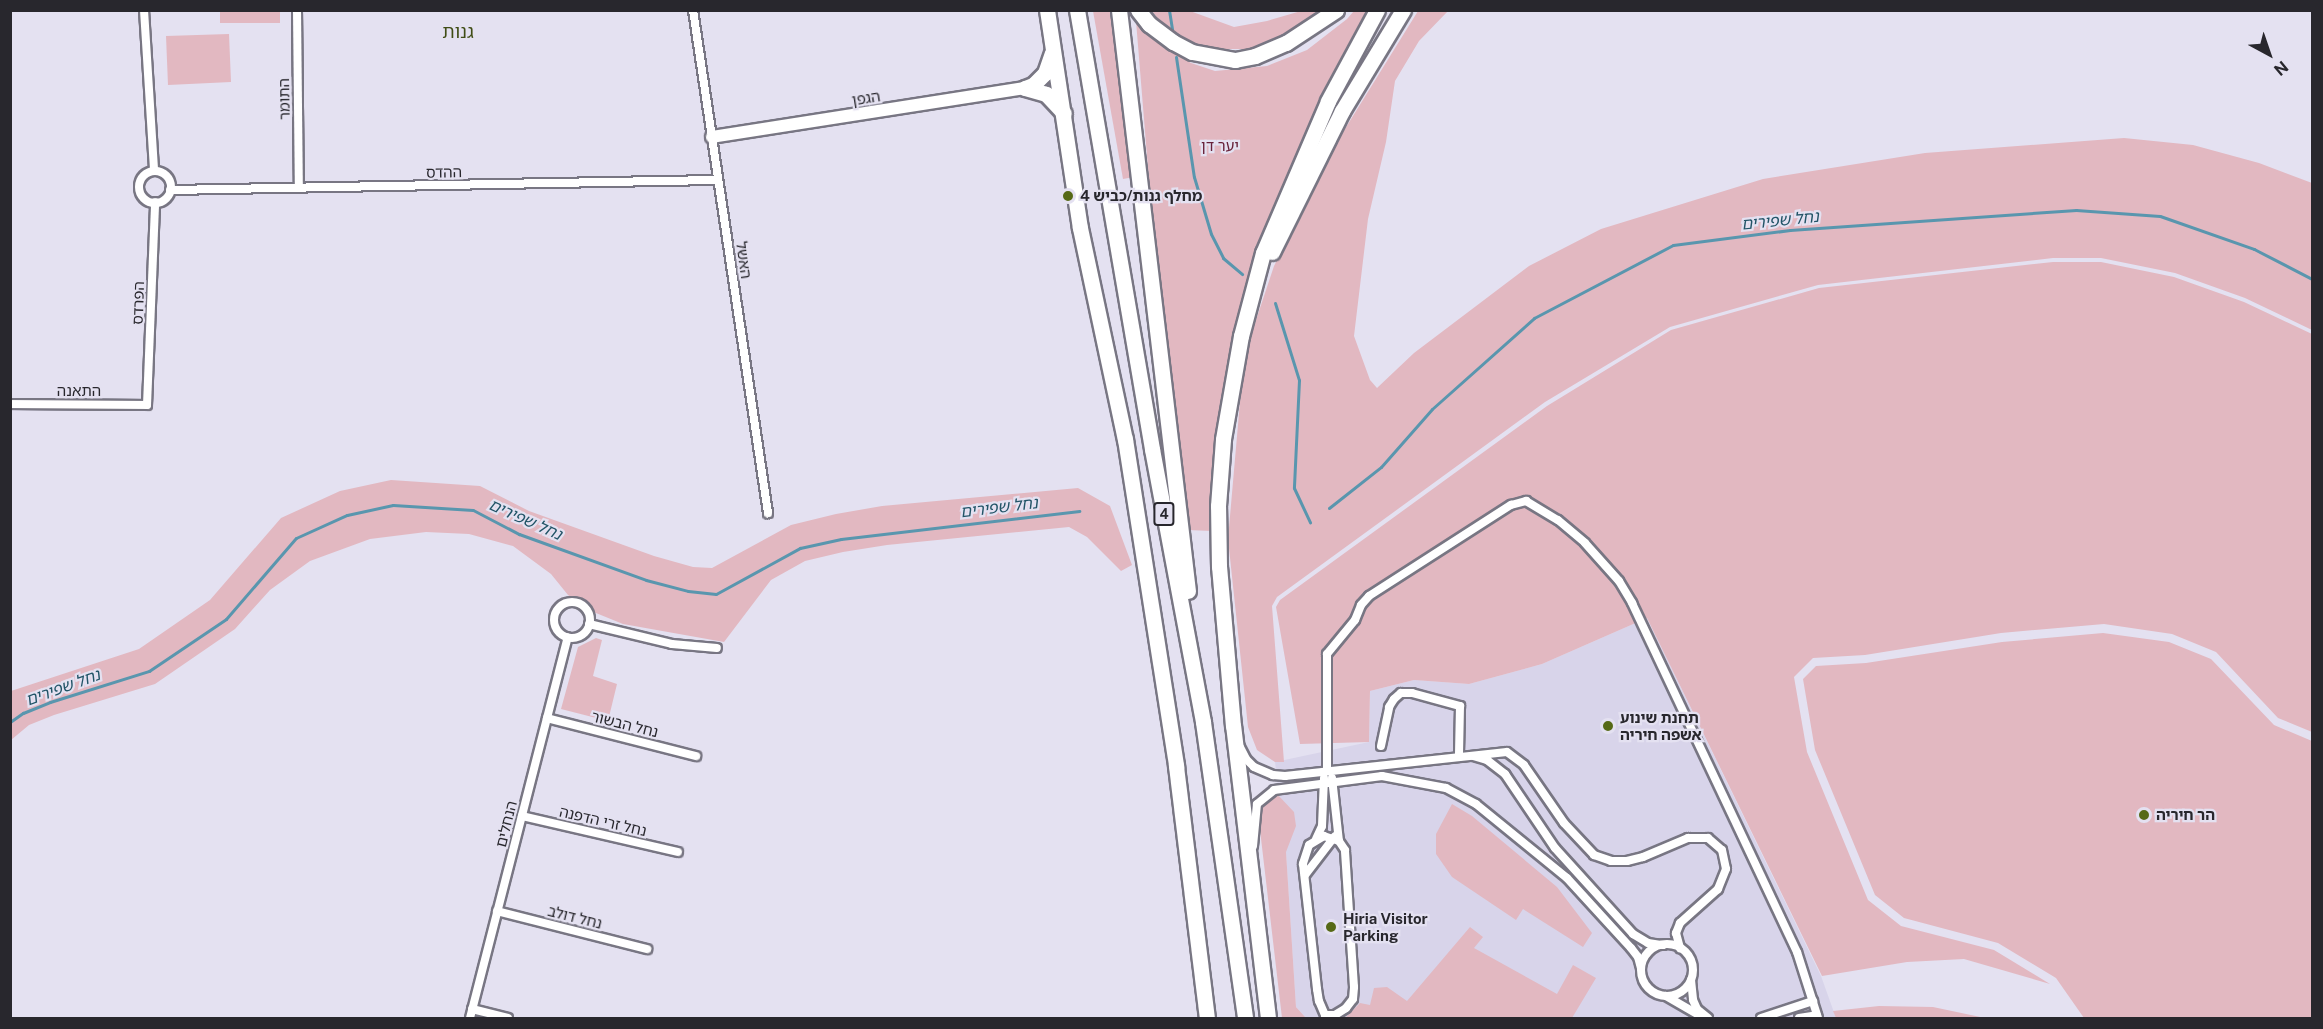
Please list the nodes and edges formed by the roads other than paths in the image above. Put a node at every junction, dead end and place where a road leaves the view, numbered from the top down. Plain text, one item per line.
1 (144, 10) edge
2 (297, 10) edge
3 (693, 10) edge
4 (1047, 10) edge
5 (1077, 10) edge
6 (1119, 10) edge
7 (1138, 10) edge
8 (1336, 10) edge
9 (1377, 10) edge
10 (1403, 10) edge
11 (1053, 50) junction
12 (1025, 88) junction
13 (1064, 114) junction
14 (712, 137) junction
15 (154, 171) junction
16 (718, 180) junction
17 (299, 188) junction
18 (170, 190) junction
19 (155, 202) junction
20 (1247, 307) junction
21 (10, 404) edge
22 (147, 405) joint
23 (768, 513) dead end
24 (589, 624) junction
25 (568, 637) junction
26 (717, 648) dead end
27 (547, 718) junction
28 (1203, 722) junction
29 (1233, 726) junction
30 (1381, 746) dead end
31 (1461, 755) junction
32 (696, 756) dead end
33 (1328, 771) junction
34 (1334, 781) junction
35 (1322, 783) junction
36 (522, 816) junction
37 (1316, 839) junction
38 (1336, 840) junction
39 (678, 852) dead end
40 (1304, 876) junction
41 (1252, 877) junction
42 (497, 911) junction
43 (1663, 945) junction
44 (1680, 948) junction
45 (647, 950) dead end
46 (1641, 968) junction
47 (1692, 975) junction
48 (1666, 996) junction
49 (1813, 1001) junction
50 (472, 1009) junction
51 (1326, 1017) edge
52 (1817, 1017) edge
53 (470, 1018) edge
54 (508, 1018) edge
55 (1207, 1018) edge
56 (1245, 1018) edge
57 (1268, 1018) edge
58 (1707, 1018) edge
59 (1761, 1018) edge
60 (1799, 1018) edge

1 - 15 street
2 - 17 street, התומר
3 - 14 street, האשל
4 - 11 highway, 4
5 - 28 highway, 4
6 - 28 highway
7 - 8 highway
9 - 20 highway
10 - 20 highway
11 - 12 highway
11 - 13 highway, 4
12 - 13 highway
12 - 14 street, הגפן
13 - 55 highway, 4
14 - 16 street, האשל
15 - 18 street
15 - 19 street
16 - 17 street, ההדס
16 - 23 street, האשל
17 - 18 street, ההדס
18 - 19 street
19 - 22 street, הפרדס
20 - 29 highway
21 - 22 street, התאנה
24 - 25 street
24 - 25 street
24 - 26 street
25 - 27 street, הנחלים
27 - 32 street, נחל הבשור
27 - 36 street, הנחלים
28 - 56 highway, 4
29 - 33 street
29 - 41 highway
30 - 31 street
31 - 33 street
31 - 43 street
31 - 44 street
33 - 34 street
33 - 35 street
33 - 49 street
34 - 35 street
34 - 38 street
34 - 46 street
35 - 37 street
35 - 41 street
36 - 39 street, נחל זרי הדפנה
36 - 42 street, הנחלים
37 - 38 street
37 - 40 street
38 - 40 street
38 - 51 street
40 - 51 street
41 - 57 highway
42 - 45 street, נחל דולב
42 - 50 street, הנחלים
43 - 44 street
43 - 46 street
44 - 47 street
46 - 48 street
47 - 48 street
47 - 58 street
48 - 58 street
49 - 52 street
49 - 59 street
50 - 53 street, הנחלים
50 - 54 street
52 - 60 street

